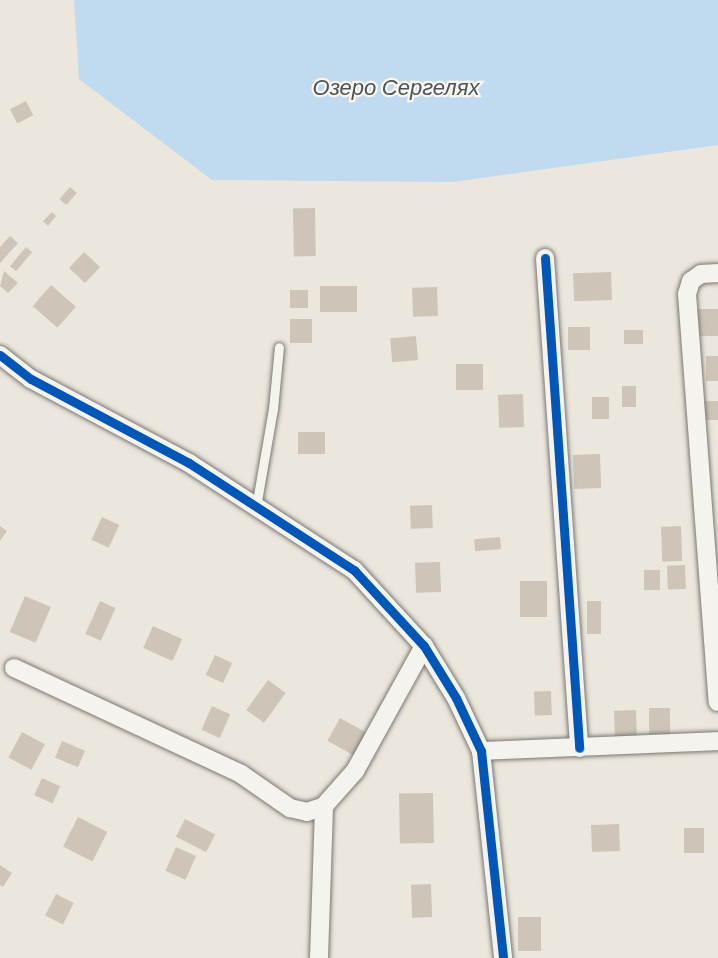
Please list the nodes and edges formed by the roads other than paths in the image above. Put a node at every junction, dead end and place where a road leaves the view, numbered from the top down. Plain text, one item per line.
1 (545, 258) dead end
2 (718, 273) edge
3 (279, 347) dead end
4 (0, 355) edge
5 (256, 507) junction
6 (424, 646) junction
7 (14, 668) dead end
8 (718, 702) edge
9 (718, 741) edge
10 (579, 748) junction
11 (481, 751) junction
12 (324, 806) junction
13 (318, 958) edge
14 (503, 958) edge

1 - 10 street
2 - 8 street
3 - 5 lane
4 - 5 street
5 - 6 street
6 - 11 street
6 - 12 street
7 - 12 street
9 - 10 street
10 - 11 street
11 - 14 street
12 - 13 street

